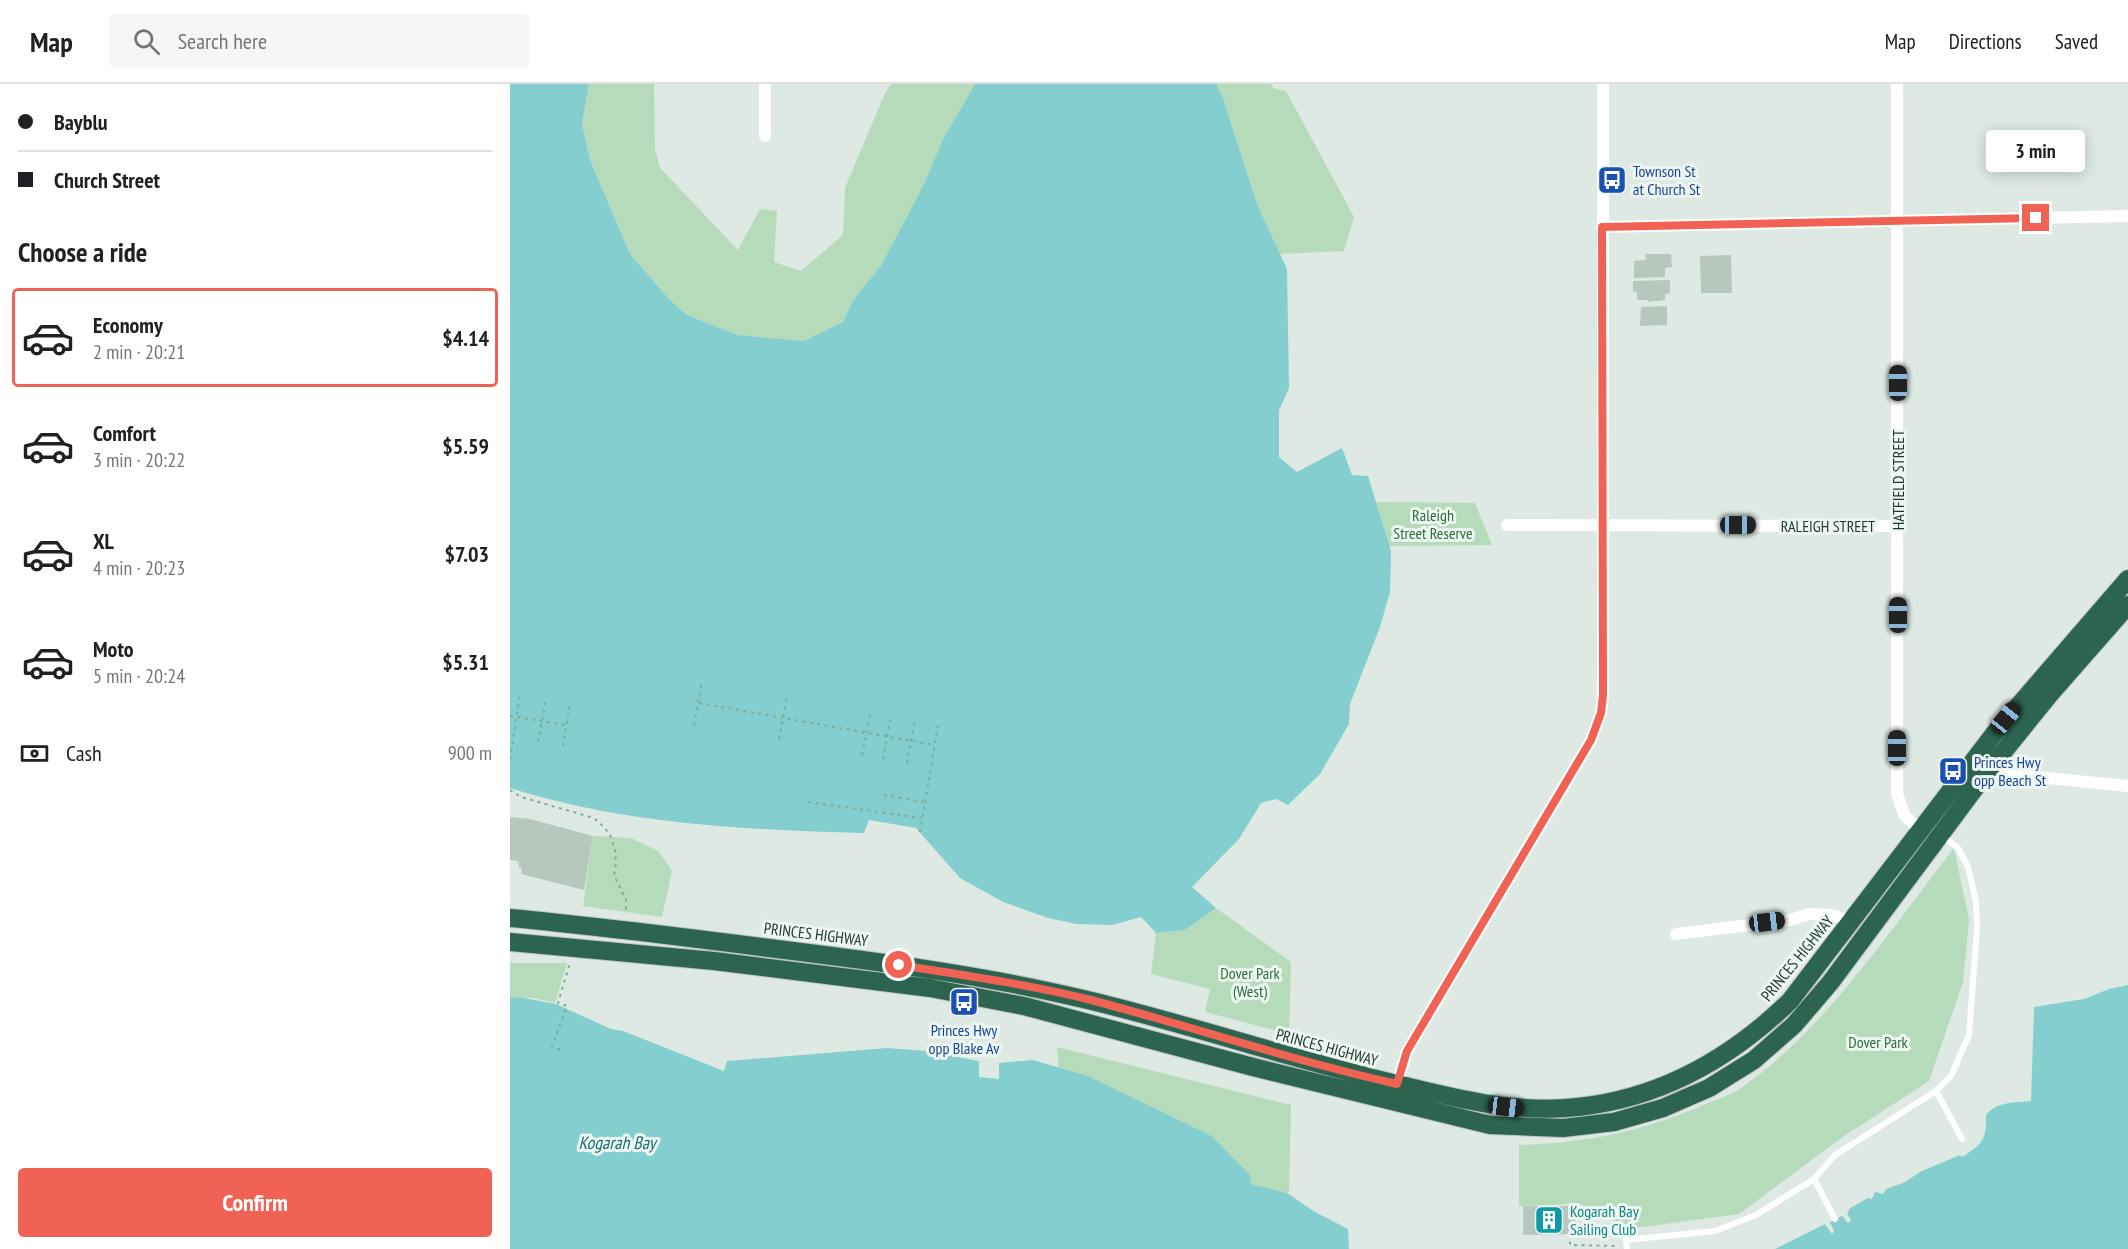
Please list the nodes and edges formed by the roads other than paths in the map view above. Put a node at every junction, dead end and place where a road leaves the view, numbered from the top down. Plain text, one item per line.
1 (765, 84) edge
2 (1603, 84) edge
3 (1897, 84) edge
4 (765, 136) dead end
5 (2128, 216) edge
6 (1898, 221) junction
7 (1602, 227) junction
8 (1507, 525) dead end
9 (1601, 525) junction
10 (1898, 526) junction
11 (2128, 579) edge
12 (2128, 605) edge
13 (1987, 772) junction
14 (2128, 786) edge
15 (1921, 831) junction
16 (1942, 835) junction
17 (510, 918) edge
18 (1852, 921) junction
19 (1676, 934) dead end
20 (510, 942) edge
21 (538, 944) junction
22 (510, 946) edge
23 (1397, 1084) junction
24 (1936, 1091) junction
25 (1962, 1139) dead end
26 (1814, 1179) junction
27 (1835, 1219) dead end
28 (1627, 1248) edge

1 - 4 street
2 - 7 street
3 - 6 street, HATFIELD STREET
5 - 6 street
6 - 7 street
6 - 10 street, HATFIELD STREET
7 - 9 street
8 - 9 street, RALEIGH STREET
9 - 10 street, RALEIGH STREET
9 - 23 street
10 - 15 street, HATFIELD STREET
11 - 15 highway, PRINCES HIGHWAY
12 - 13 highway
13 - 14 street
13 - 16 highway
15 - 18 highway, PRINCES HIGHWAY
16 - 21 highway
16 - 24 lane
17 - 23 highway, PRINCES HIGHWAY
18 - 19 street
18 - 23 highway, PRINCES HIGHWAY
20 - 21 highway
21 - 22 lane
24 - 25 lane
24 - 26 lane
26 - 27 lane
26 - 28 lane

